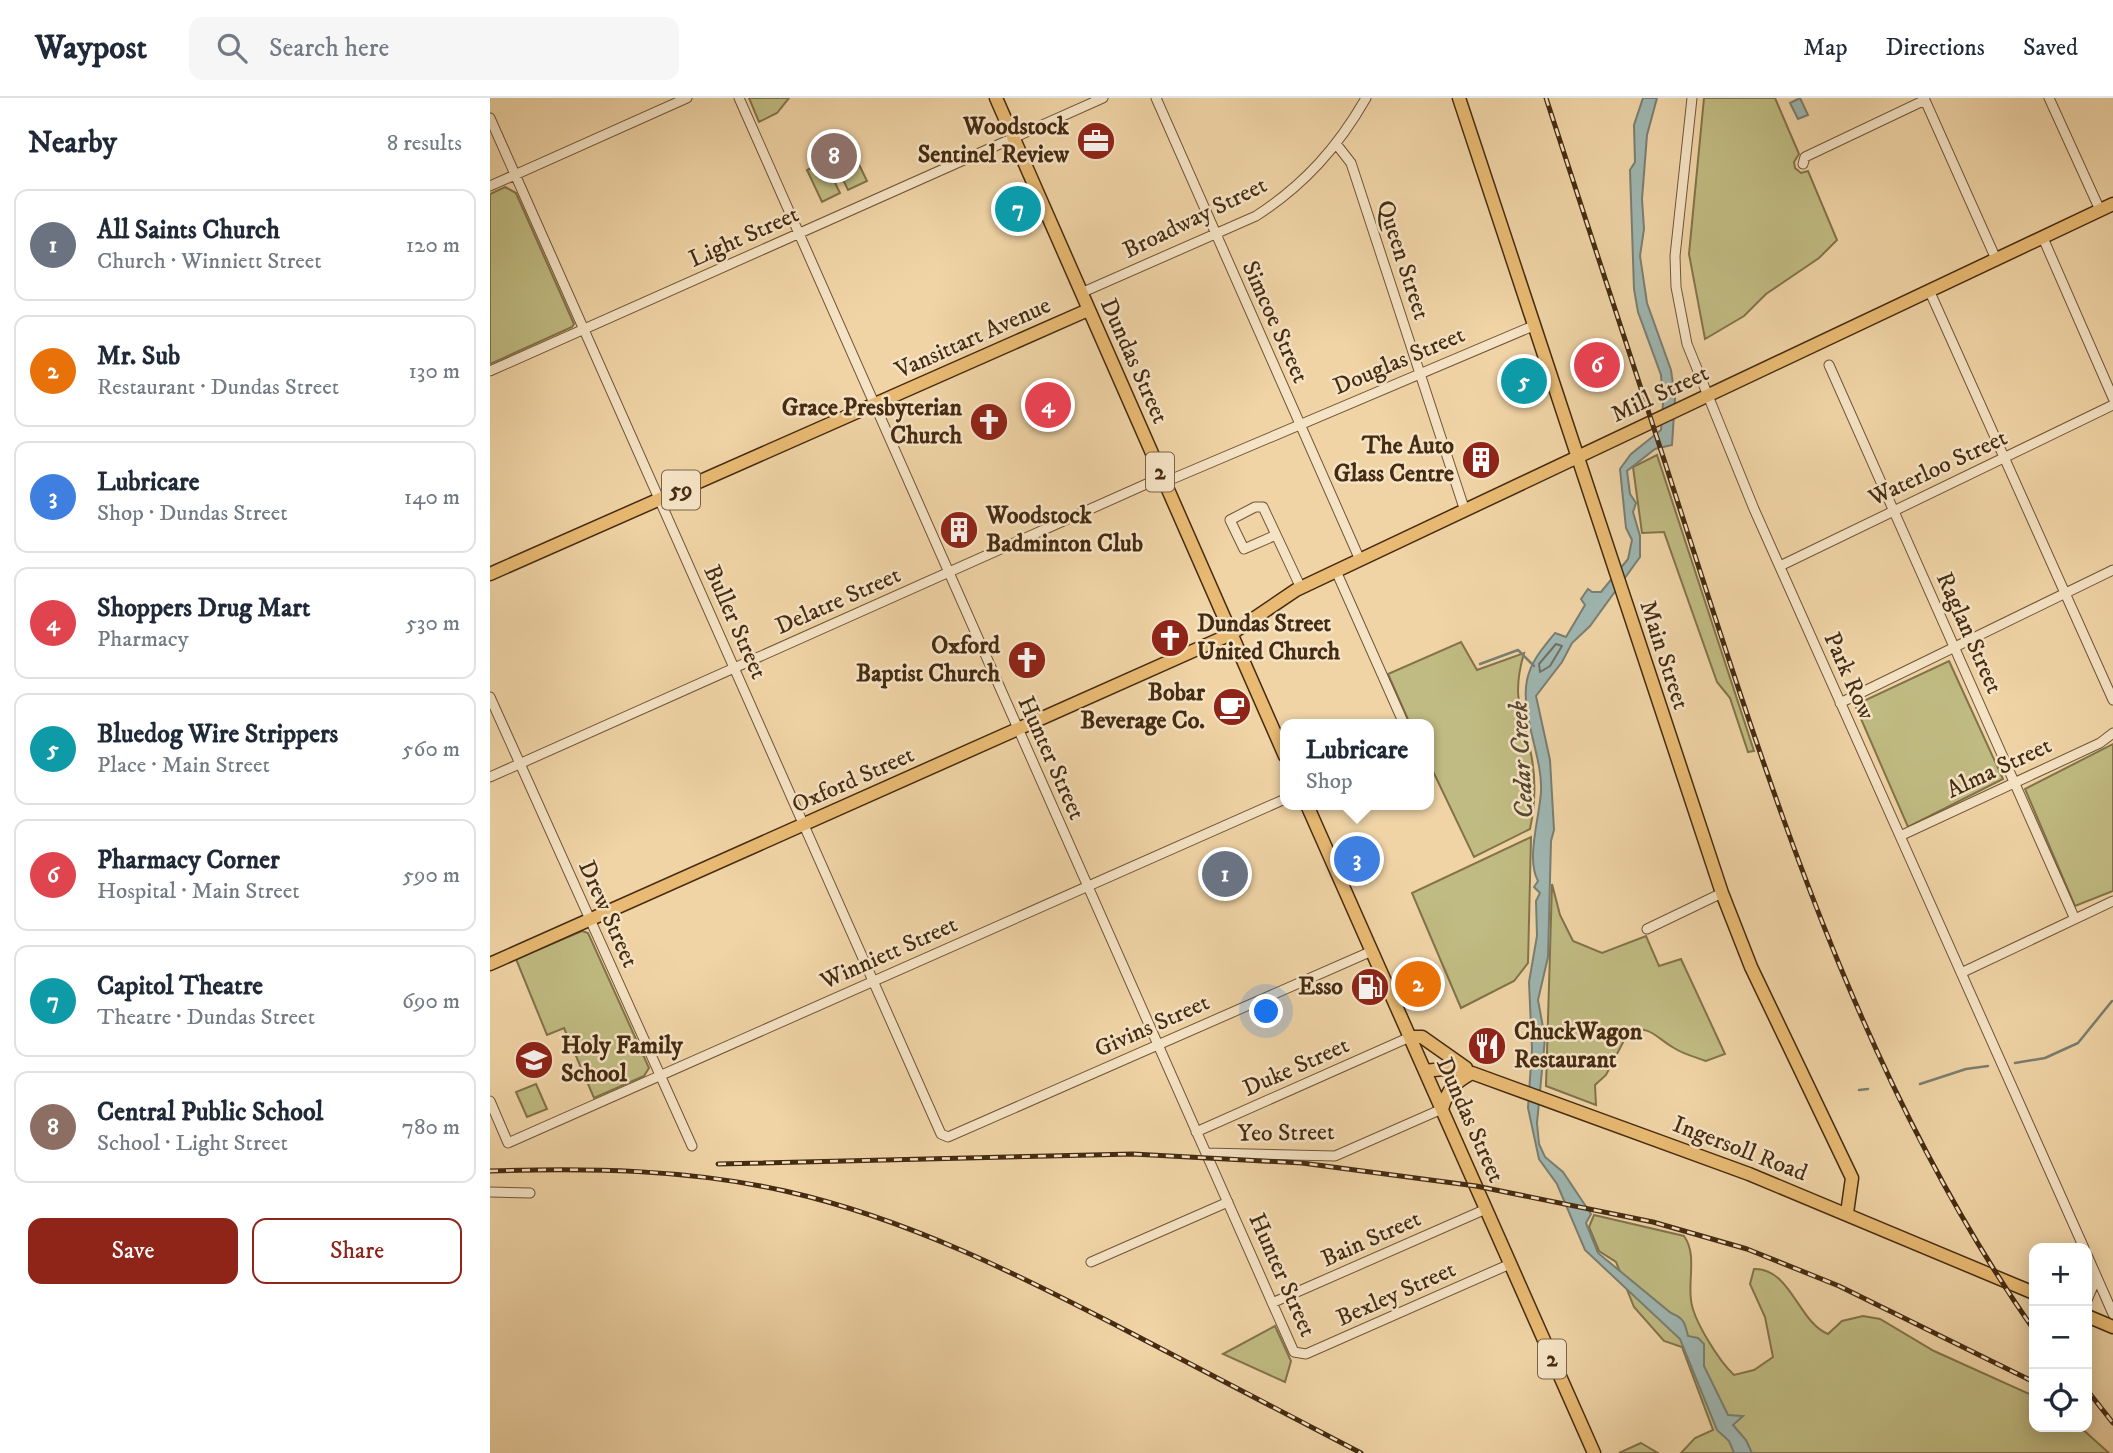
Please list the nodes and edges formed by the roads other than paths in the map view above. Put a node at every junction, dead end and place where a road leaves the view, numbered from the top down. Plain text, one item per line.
1 (687, 98) edge
2 (738, 98) edge
3 (996, 98) edge
4 (1103, 98) edge
5 (1156, 98) edge
6 (1366, 98) edge
7 (1459, 98) edge
8 (1692, 98) edge
9 (2049, 98) edge
10 (1924, 99) edge
11 (490, 118) edge
12 (1014, 138) junction
13 (1337, 145) junction
14 (1802, 164) dead end
15 (516, 174) junction
16 (490, 186) edge
17 (2113, 204) edge
18 (2100, 210) junction
19 (1215, 233) junction
20 (799, 234) junction
21 (2043, 238) junction
22 (1996, 259) junction
23 (1929, 290) junction
24 (1081, 293) junction
25 (1088, 310) junction
26 (1533, 326) junction
27 (585, 329) junction
28 (1829, 365) dead end
29 (490, 371) edge
30 (1420, 373) junction
31 (1706, 397) junction
32 (2113, 398) edge
33 (873, 404) junction
34 (2113, 405) edge
35 (1299, 425) junction
36 (1578, 457) junction
37 (2004, 458) junction
38 (1164, 480) junction
39 (659, 499) junction
40 (1465, 511) junction
41 (1894, 511) junction
42 (1276, 536) junction
43 (1360, 560) junction
44 (1780, 566) junction
45 (2113, 570) edge
46 (1336, 571) junction
47 (948, 573) junction
48 (490, 574) edge
49 (1301, 588) junction
50 (2066, 594) junction
51 (1231, 634) junction
52 (1954, 647) junction
53 (734, 668) junction
54 (490, 697) edge
55 (2113, 700) edge
56 (1840, 702) junction
57 (1402, 719) edge
58 (1018, 731) junction
59 (2113, 733) edge
60 (1280, 744) edge
61 (520, 764) junction
62 (490, 777) edge
63 (2015, 782) junction
64 (1280, 801) edge
65 (1309, 810) edge
66 (803, 825) junction
67 (1900, 836) junction
68 (1086, 887) junction
69 (1721, 893) junction
70 (2113, 901) edge
71 (2074, 917) junction
72 (590, 920) junction
73 (1647, 929) dead end
74 (1372, 951) junction
75 (490, 964) edge
76 (1961, 973) junction
77 (873, 982) junction
78 (1410, 1037) junction
79 (1157, 1045) junction
80 (1425, 1071) junction
81 (1472, 1073) junction
82 (660, 1076) junction
83 (490, 1101) edge
84 (1442, 1109) junction
85 (1196, 1132) junction
86 (948, 1137) joint
87 (692, 1146) dead end
88 (1206, 1153) junction
89 (490, 1192) edge
90 (530, 1192) dead end
91 (1228, 1202) junction
92 (1486, 1209) junction
93 (1847, 1213) junction
94 (2082, 1243) edge
95 (1091, 1262) dead end
96 (1510, 1265) junction
97 (2093, 1269) joint
98 (2092, 1288) edge
99 (2029, 1291) edge
100 (1272, 1303) junction
101 (2113, 1314) edge
102 (2092, 1318) edge
103 (2113, 1327) edge
104 (1296, 1355) joint
105 (1594, 1453) edge

1 - 15 street
2 - 20 street, Hunter Street
3 - 12 main road, Dundas Street / 2
4 - 12 street, Light Street
5 - 19 street, Simcoe Street
6 - 13 street, Broadway Street
7 - 26 main road, Main Street
8 - 31 street, Park Row
9 - 18 street
10 - 14 street
10 - 22 street
11 - 15 street, Buller Street
12 - 20 street, Light Street
12 - 24 main road, Dundas Street / 2
13 - 19 street, Broadway Street
13 - 30 street, Queen Street
15 - 16 street
15 - 27 street, Buller Street
17 - 18 main road, Mill Street
18 - 21 main road, Mill Street
19 - 24 street, Broadway Street
19 - 35 street, Simcoe Street
20 - 27 street, Light Street
20 - 33 street, Hunter Street
21 - 22 main road, Mill Street
21 - 32 street
22 - 23 main road, Mill Street
23 - 31 main road, Mill Street
23 - 37 street
24 - 25 main road, Dundas Street / 2
25 - 33 main road, Vansittart Avenue / 59
25 - 38 main road, Dundas Street / 2
26 - 30 street, Douglas Street
26 - 36 main road, Main Street
27 - 29 street, Light Street
27 - 39 street, Buller Street
28 - 41 street, Raglan Street
30 - 35 street, Douglas Street
30 - 40 street, Queen Street
31 - 36 main road, Mill Street
31 - 44 street, Park Row
33 - 39 main road, Vansittart Avenue / 59
33 - 47 street, Hunter Street
34 - 37 street, Waterloo Street
35 - 38 street, Douglas Street
35 - 43 street, Simcoe Street
36 - 40 main road, Mill Street
36 - 69 main road, Main Street
37 - 41 street, Waterloo Street
37 - 50 street
38 - 47 street, Delatre Street
38 - 51 main road, Dundas Street / 2
39 - 48 main road, Vansittart Avenue / 59
39 - 53 street, Buller Street
40 - 43 main road, Mill Street
41 - 44 street, Waterloo Street
41 - 52 street, Raglan Street
42 - 42 street
42 - 49 street
43 - 46 main road, Mill Street
44 - 56 street, Park Row
45 - 50 street
46 - 49 main road, Mill Street
46 - 57 street
47 - 53 street, Delatre Street
47 - 58 street, Hunter Street
49 - 51 main road, Mill Street
50 - 52 street
50 - 55 street
51 - 58 main road, Oxford Street
51 - 60 main road, Dundas Street / 2
52 - 56 street
52 - 63 street, Raglan Street
53 - 61 street, Delatre Street
53 - 66 street, Buller Street
54 - 61 street, Drew Street
56 - 67 street, Park Row
58 - 66 main road, Oxford Street
58 - 68 street, Hunter Street
59 - 63 street, Alma Street
61 - 62 street, Delatre Street
61 - 72 street, Drew Street
63 - 67 street, Alma Street
63 - 71 street, Raglan Street
64 - 68 street, Winniett Street
65 - 74 main road, Dundas Street / 2
66 - 72 main road, Oxford Street
66 - 77 street, Buller Street
67 - 76 street, Park Row
68 - 77 street, Winniett Street
68 - 79 street, Hunter Street
69 - 73 street
69 - 93 main road, Main Street
70 - 71 street
71 - 76 street
72 - 75 main road, Oxford Street
72 - 82 street, Drew Street
74 - 78 main road, Dundas Street / 2
74 - 79 street, Givins Street
76 - 94 street, Park Row
77 - 82 street, Winniett Street
77 - 86 street, Buller Street
78 - 80 main road, Dundas Street / 2
78 - 81 main road
78 - 85 street, Duke Street
79 - 85 street, Hunter Street
79 - 86 street, Givins Street
80 - 81 main road, Ingersoll Road
80 - 84 main road, Dundas Street / 2
81 - 84 main road
81 - 93 main road, Ingersoll Road
82 - 83 street, Winniett Street
82 - 87 street, Drew Street
84 - 88 street, Yeo Street
84 - 92 main road, Dundas Street / 2
85 - 88 street, Hunter Street
88 - 91 street, Hunter Street
89 - 90 street
91 - 95 street
91 - 100 street, Hunter Street
92 - 96 main road, Dundas Street / 2
92 - 100 street, Bain Street
93 - 99 main road, Ingersoll Road
96 - 104 street, Bexley Street
96 - 105 main road, Dundas Street / 2
97 - 98 street
97 - 101 street
100 - 104 street, Hunter Street
102 - 103 main road

